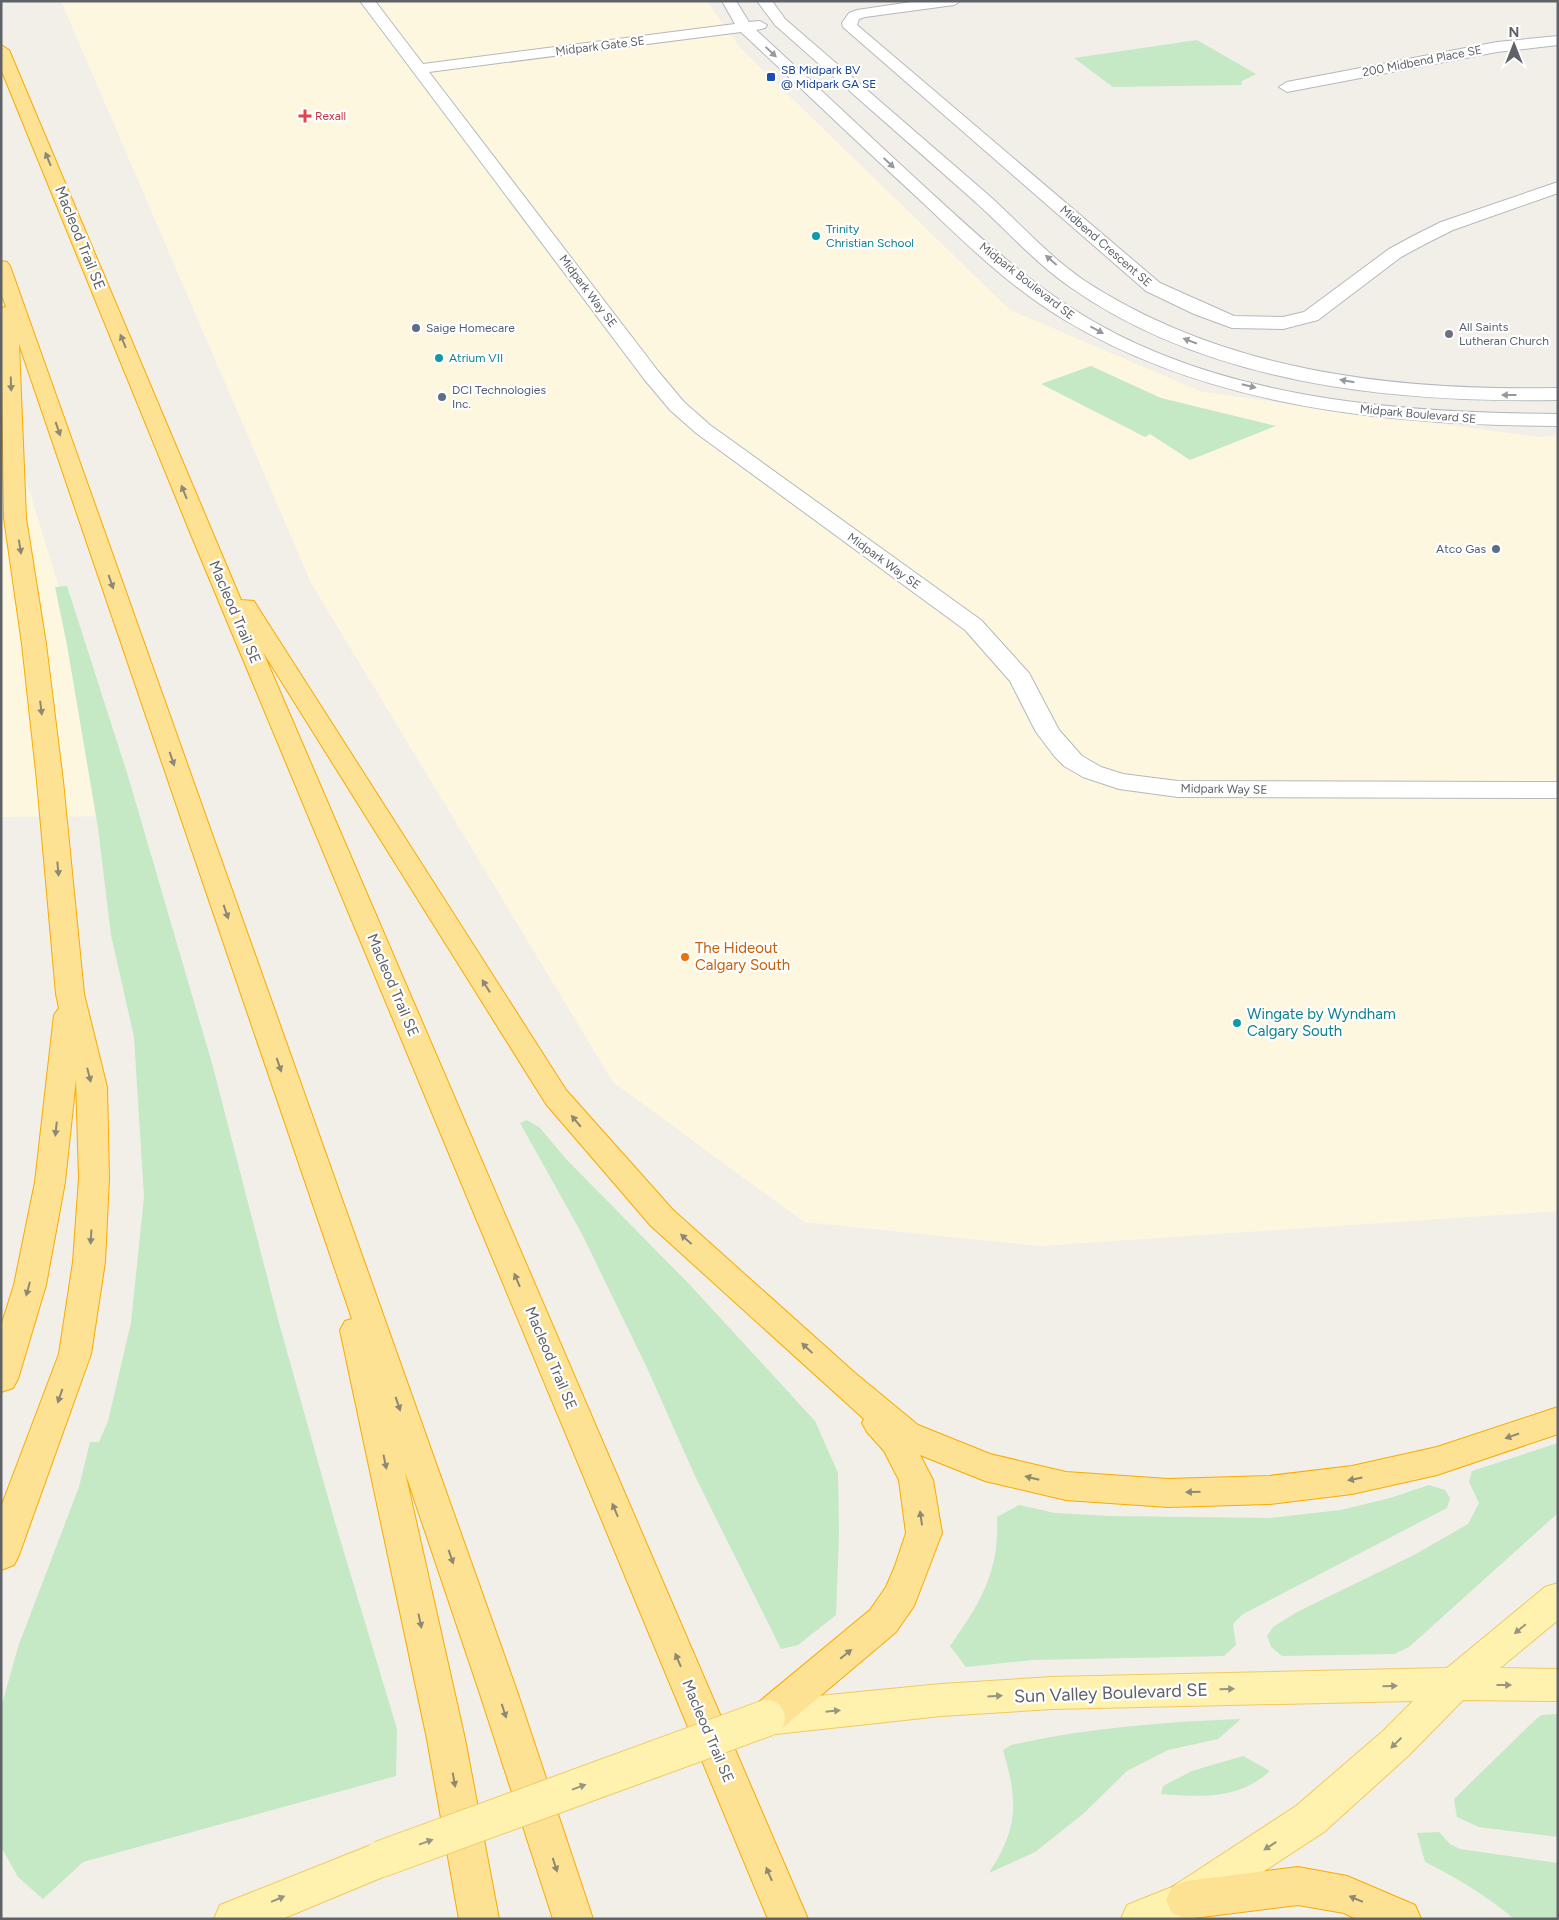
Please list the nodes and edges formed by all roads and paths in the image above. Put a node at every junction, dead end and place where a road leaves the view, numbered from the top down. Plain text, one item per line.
1 (367, 1) edge
2 (729, 1) edge
3 (764, 1) edge
4 (954, 1) edge
5 (780, 22) junction
6 (744, 27) junction
7 (1558, 40) edge
8 (1, 50) edge
9 (419, 69) junction
10 (1286, 87) dead end
11 (1558, 187) edge
12 (4, 274) edge
13 (1558, 394) edge
14 (1558, 420) edge
15 (203, 537) junction
16 (1558, 790) edge
17 (70, 994) junction
18 (330, 1209) junction
19 (1, 1379) edge
20 (843, 1382) junction
21 (1558, 1420) edge
22 (1, 1555) edge
23 (1558, 1598) edge
24 (1455, 1684) junction
25 (1558, 1685) edge
26 (767, 1718) junction
27 (1186, 1900) junction
28 (234, 1919) edge
29 (479, 1919) edge
30 (573, 1919) edge
31 (788, 1919) edge
32 (1141, 1919) edge
33 (1401, 1919) edge

1 - 9 street, Midpark Way SE
2 - 6 street, Midpark Boulevard SE
3 - 5 street, Midpark Boulevard SE
4 - 11 street, Midbend Crescent SE
5 - 6 street, Midpark Gate SE
13 -> 5 street, Midpark Boulevard SE
6 - 9 street, Midpark Gate SE
6 -> 14 street, Midpark Boulevard SE
7 - 10 street, 200 Midbend Place SE
15 -> 8 highway, Macleod Trail SE
9 - 16 street, Midpark Way SE
12 -> 17 highway
12 -> 18 highway
20 -> 15 highway
31 -> 15 highway, Macleod Trail SE
17 -> 19 highway
17 -> 22 highway
18 -> 29 highway
18 -> 30 highway
21 -> 20 highway
26 -> 20 highway
23 -> 24 main road
24 -> 25 main road, Sun Valley Boulevard SE
26 -> 24 main road, Sun Valley Boulevard SE
24 -> 27 main road
28 -> 26 main road, Sun Valley Boulevard SE, bridge
27 - 32 main road
33 -> 27 highway

